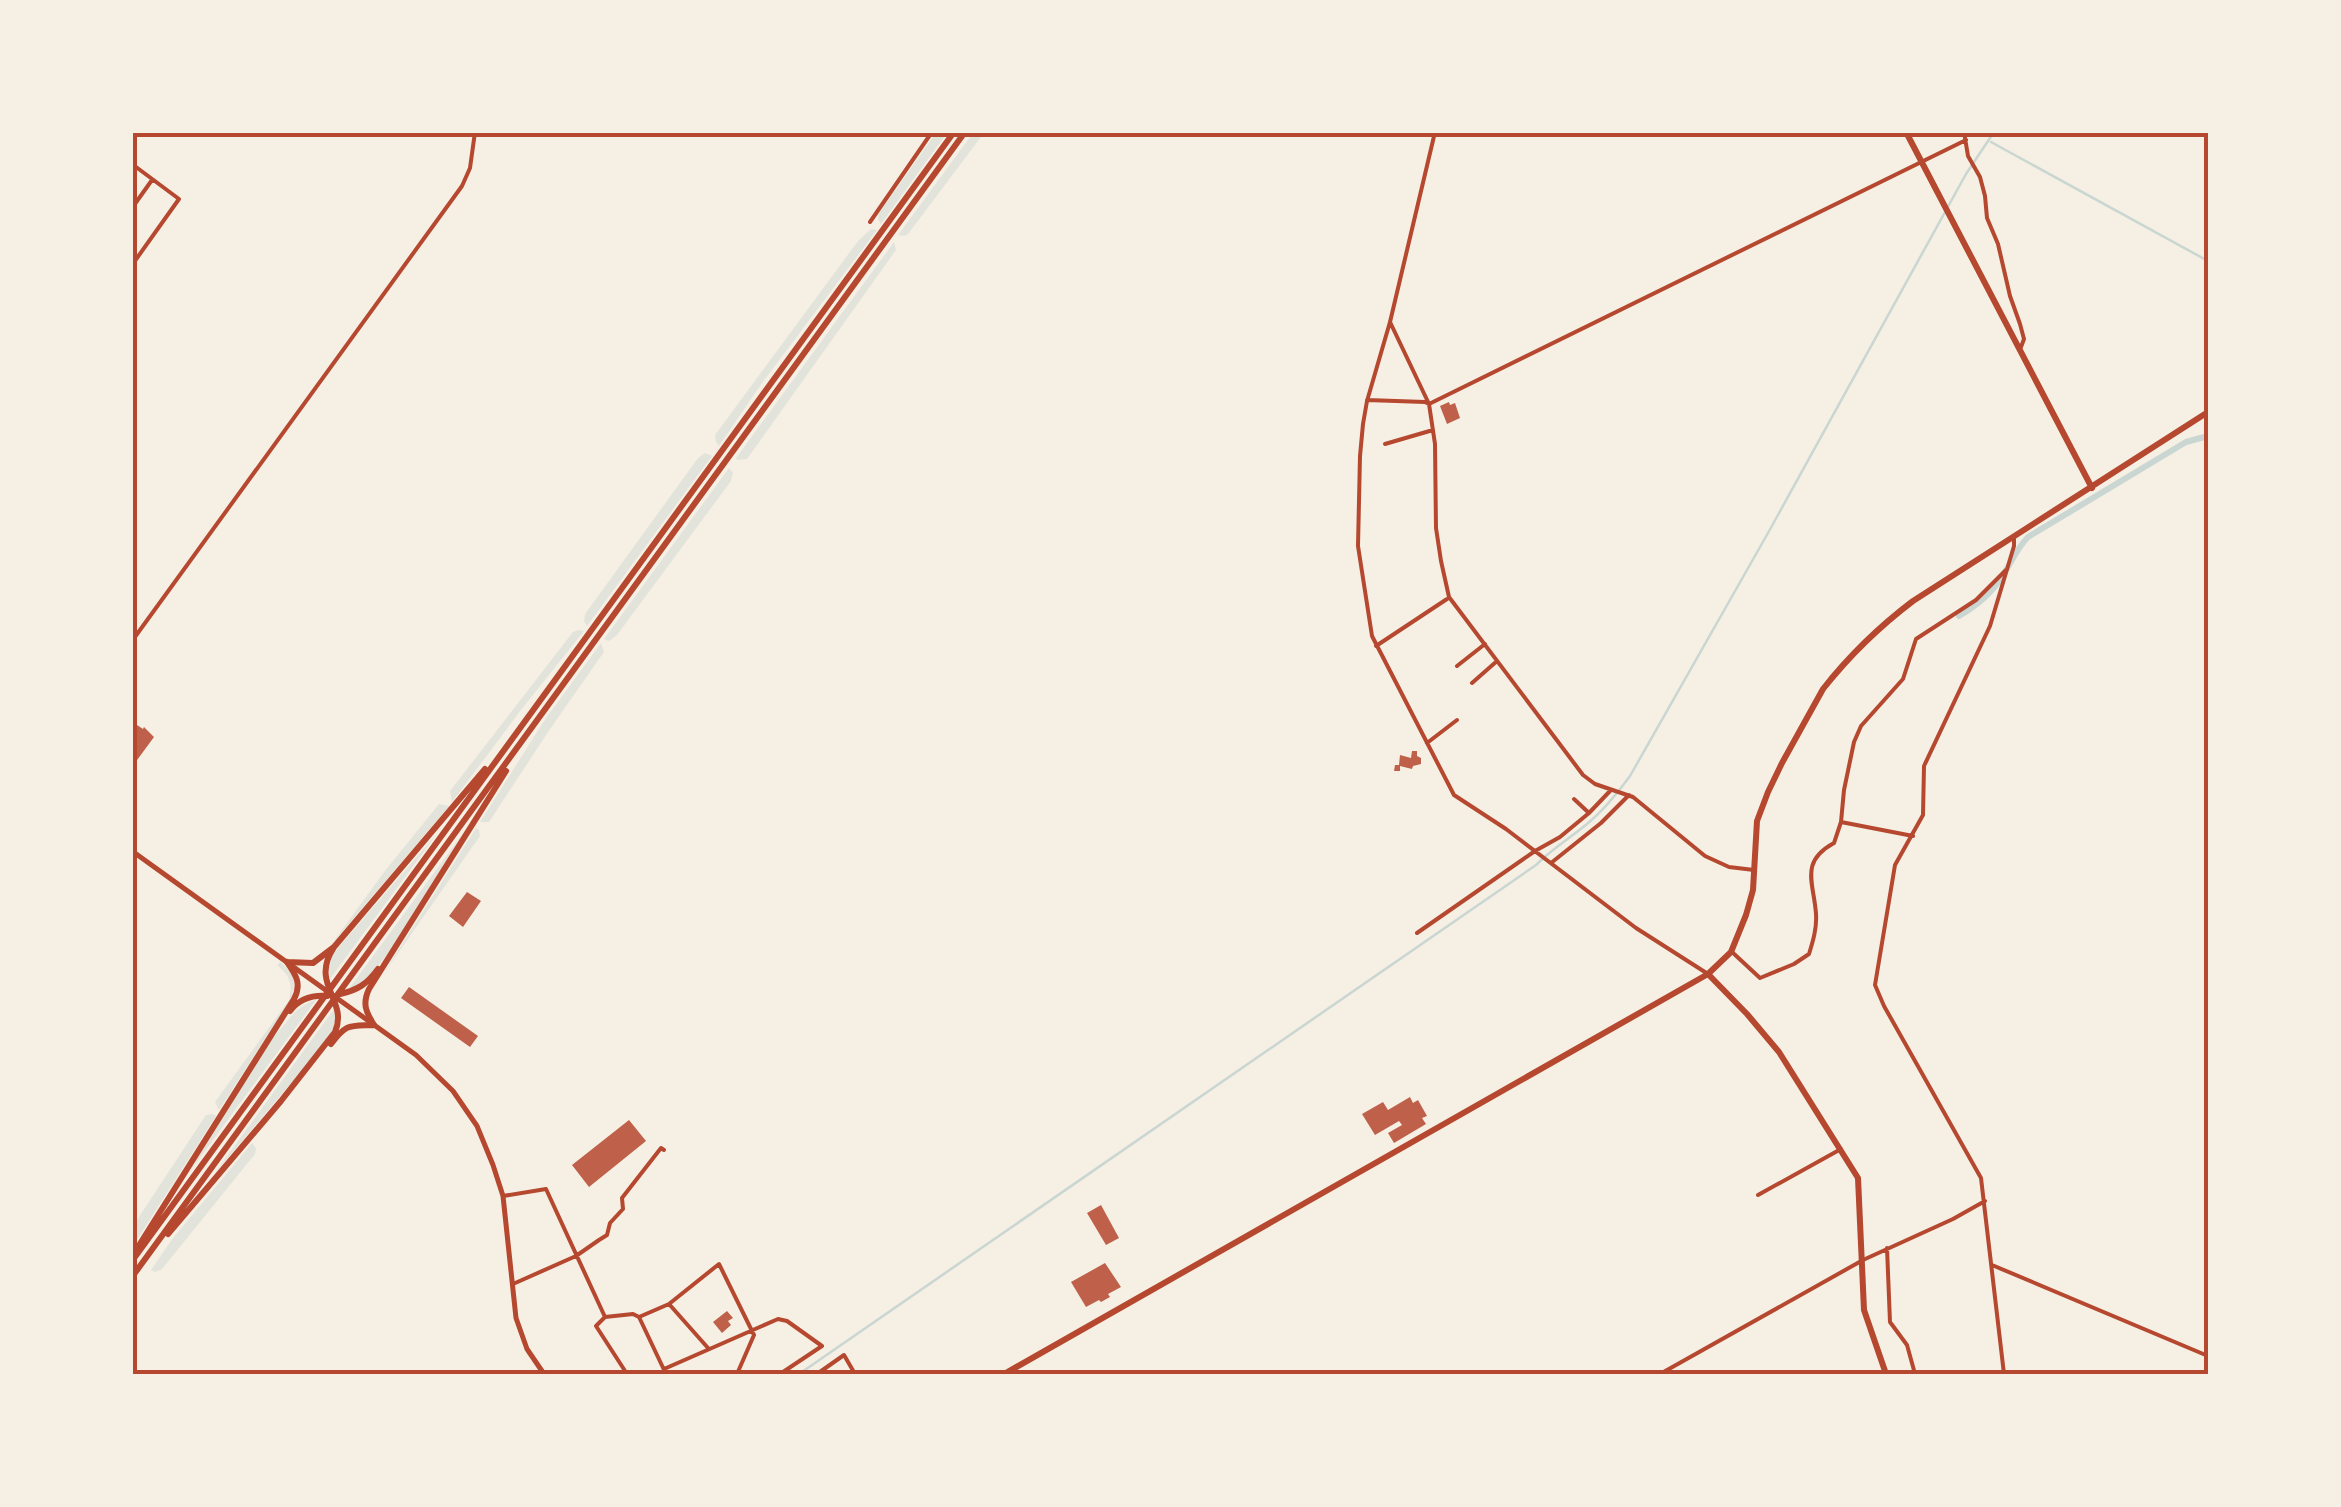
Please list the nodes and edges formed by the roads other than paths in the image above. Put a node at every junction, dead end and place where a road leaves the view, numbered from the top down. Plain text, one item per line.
1 (476, 132) edge
2 (932, 132) edge
3 (954, 132) edge
4 (965, 132) edge
5 (1435, 132) edge
6 (1906, 132) edge
7 (1964, 132) edge
8 (1966, 140) junction
9 (1922, 162) junction
10 (132, 164) edge
11 (152, 180) junction
12 (132, 208) edge
13 (870, 222) dead end
14 (132, 264) edge
15 (1390, 322) junction
16 (2020, 349) junction
17 (1367, 400) junction
18 (1429, 404) junction
19 (2208, 412) edge
20 (1434, 430) junction
21 (1384, 444) dead end
22 (2092, 488) junction
23 (2014, 538) junction
24 (1440, 561) junction
25 (1430, 565) dead end
26 (2006, 570) junction
27 (1449, 597) junction
28 (132, 641) edge
29 (1485, 644) junction
30 (1376, 646) junction
31 (1497, 660) junction
32 (1456, 666) dead end
33 (1472, 683) dead end
34 (1456, 720) dead end
35 (521, 726) junction
36 (530, 731) junction
37 (1428, 742) junction
38 (1611, 791) junction
39 (1626, 795) junction
40 (1574, 799) dead end
41 (1589, 813) junction
42 (1840, 822) junction
43 (1912, 836) junction
44 (132, 851) edge
45 (1536, 852) junction
46 (1550, 862) junction
47 (1754, 870) junction
48 (1417, 934) dead end
49 (334, 947) junction
50 (1731, 952) junction
51 (393, 953) junction
52 (287, 962) junction
53 (354, 964) junction
54 (1708, 974) junction
55 (332, 996) junction
56 (315, 1018) junction
57 (374, 1026) junction
58 (267, 1039) junction
59 (322, 1050) junction
60 (1841, 1148) junction
61 (664, 1150) dead end
62 (503, 1196) junction
63 (1758, 1196) dead end
64 (1985, 1201) junction
65 (1887, 1248) junction
66 (576, 1256) junction
67 (132, 1259) edge
68 (1862, 1260) junction
69 (1992, 1265) junction
70 (132, 1277) edge
71 (513, 1284) junction
72 (669, 1304) junction
73 (606, 1317) junction
74 (639, 1318) junction
75 (752, 1330) junction
76 (708, 1348) junction
77 (2208, 1356) edge
78 (665, 1372) edge
79 (544, 1374) edge
80 (627, 1374) edge
81 (736, 1374) edge
82 (780, 1374) edge
83 (817, 1374) edge
84 (855, 1374) edge
85 (1004, 1374) edge
86 (1660, 1374) edge
87 (1886, 1374) edge
88 (1916, 1374) edge
89 (2004, 1374) edge

1 - 28 street
2 - 13 street
3 - 35 main road
4 - 36 main road
5 - 15 street
6 - 9 main road
7 - 8 street
8 - 9 street
8 - 16 street
9 - 16 main road
9 - 18 street
10 - 11 street
11 - 12 street
11 - 14 street
15 - 17 street
15 - 18 street
16 - 22 main road
17 - 18 street
17 - 30 street
18 - 20 street
19 - 22 main road
20 - 21 street
20 - 24 street
22 - 23 main road
23 - 26 street
23 - 47 main road
24 - 25 street
24 - 27 street
26 - 42 street
26 - 43 street
27 - 29 street
27 - 30 street
29 - 31 street
29 - 32 street
30 - 37 street
31 - 33 street
31 - 38 street
34 - 37 street
35 - 49 main road
35 - 53 main road
36 - 51 main road
36 - 53 main road
37 - 45 street
38 - 39 street
38 - 41 street
39 - 46 street
39 - 47 street
40 - 41 street
41 - 45 street
42 - 43 street
42 - 50 street
43 - 64 street
44 - 52 street
45 - 46 street
45 - 48 street
46 - 54 street
47 - 50 main road
49 - 52 main road
49 - 55 main road
50 - 54 main road
51 - 55 main road
51 - 57 main road
52 - 55 street
52 - 58 main road
53 - 56 main road
54 - 60 main road
54 - 85 main road
55 - 57 street
55 - 58 main road
55 - 59 main road
56 - 67 main road
56 - 70 main road
57 - 59 main road
57 - 62 street
58 - 67 main road
59 - 70 main road
60 - 63 street
60 - 68 main road
61 - 66 street
62 - 66 street
62 - 71 street
64 - 65 street
64 - 69 street
65 - 68 street
65 - 88 street
66 - 71 street
66 - 73 street
68 - 86 street
68 - 87 main road
69 - 77 street
69 - 89 street
71 - 79 street
72 - 74 street
72 - 75 street
72 - 76 street
73 - 74 street
73 - 80 street
74 - 78 street
75 - 76 street
75 - 81 street
75 - 82 street
76 - 78 street
83 - 84 street

